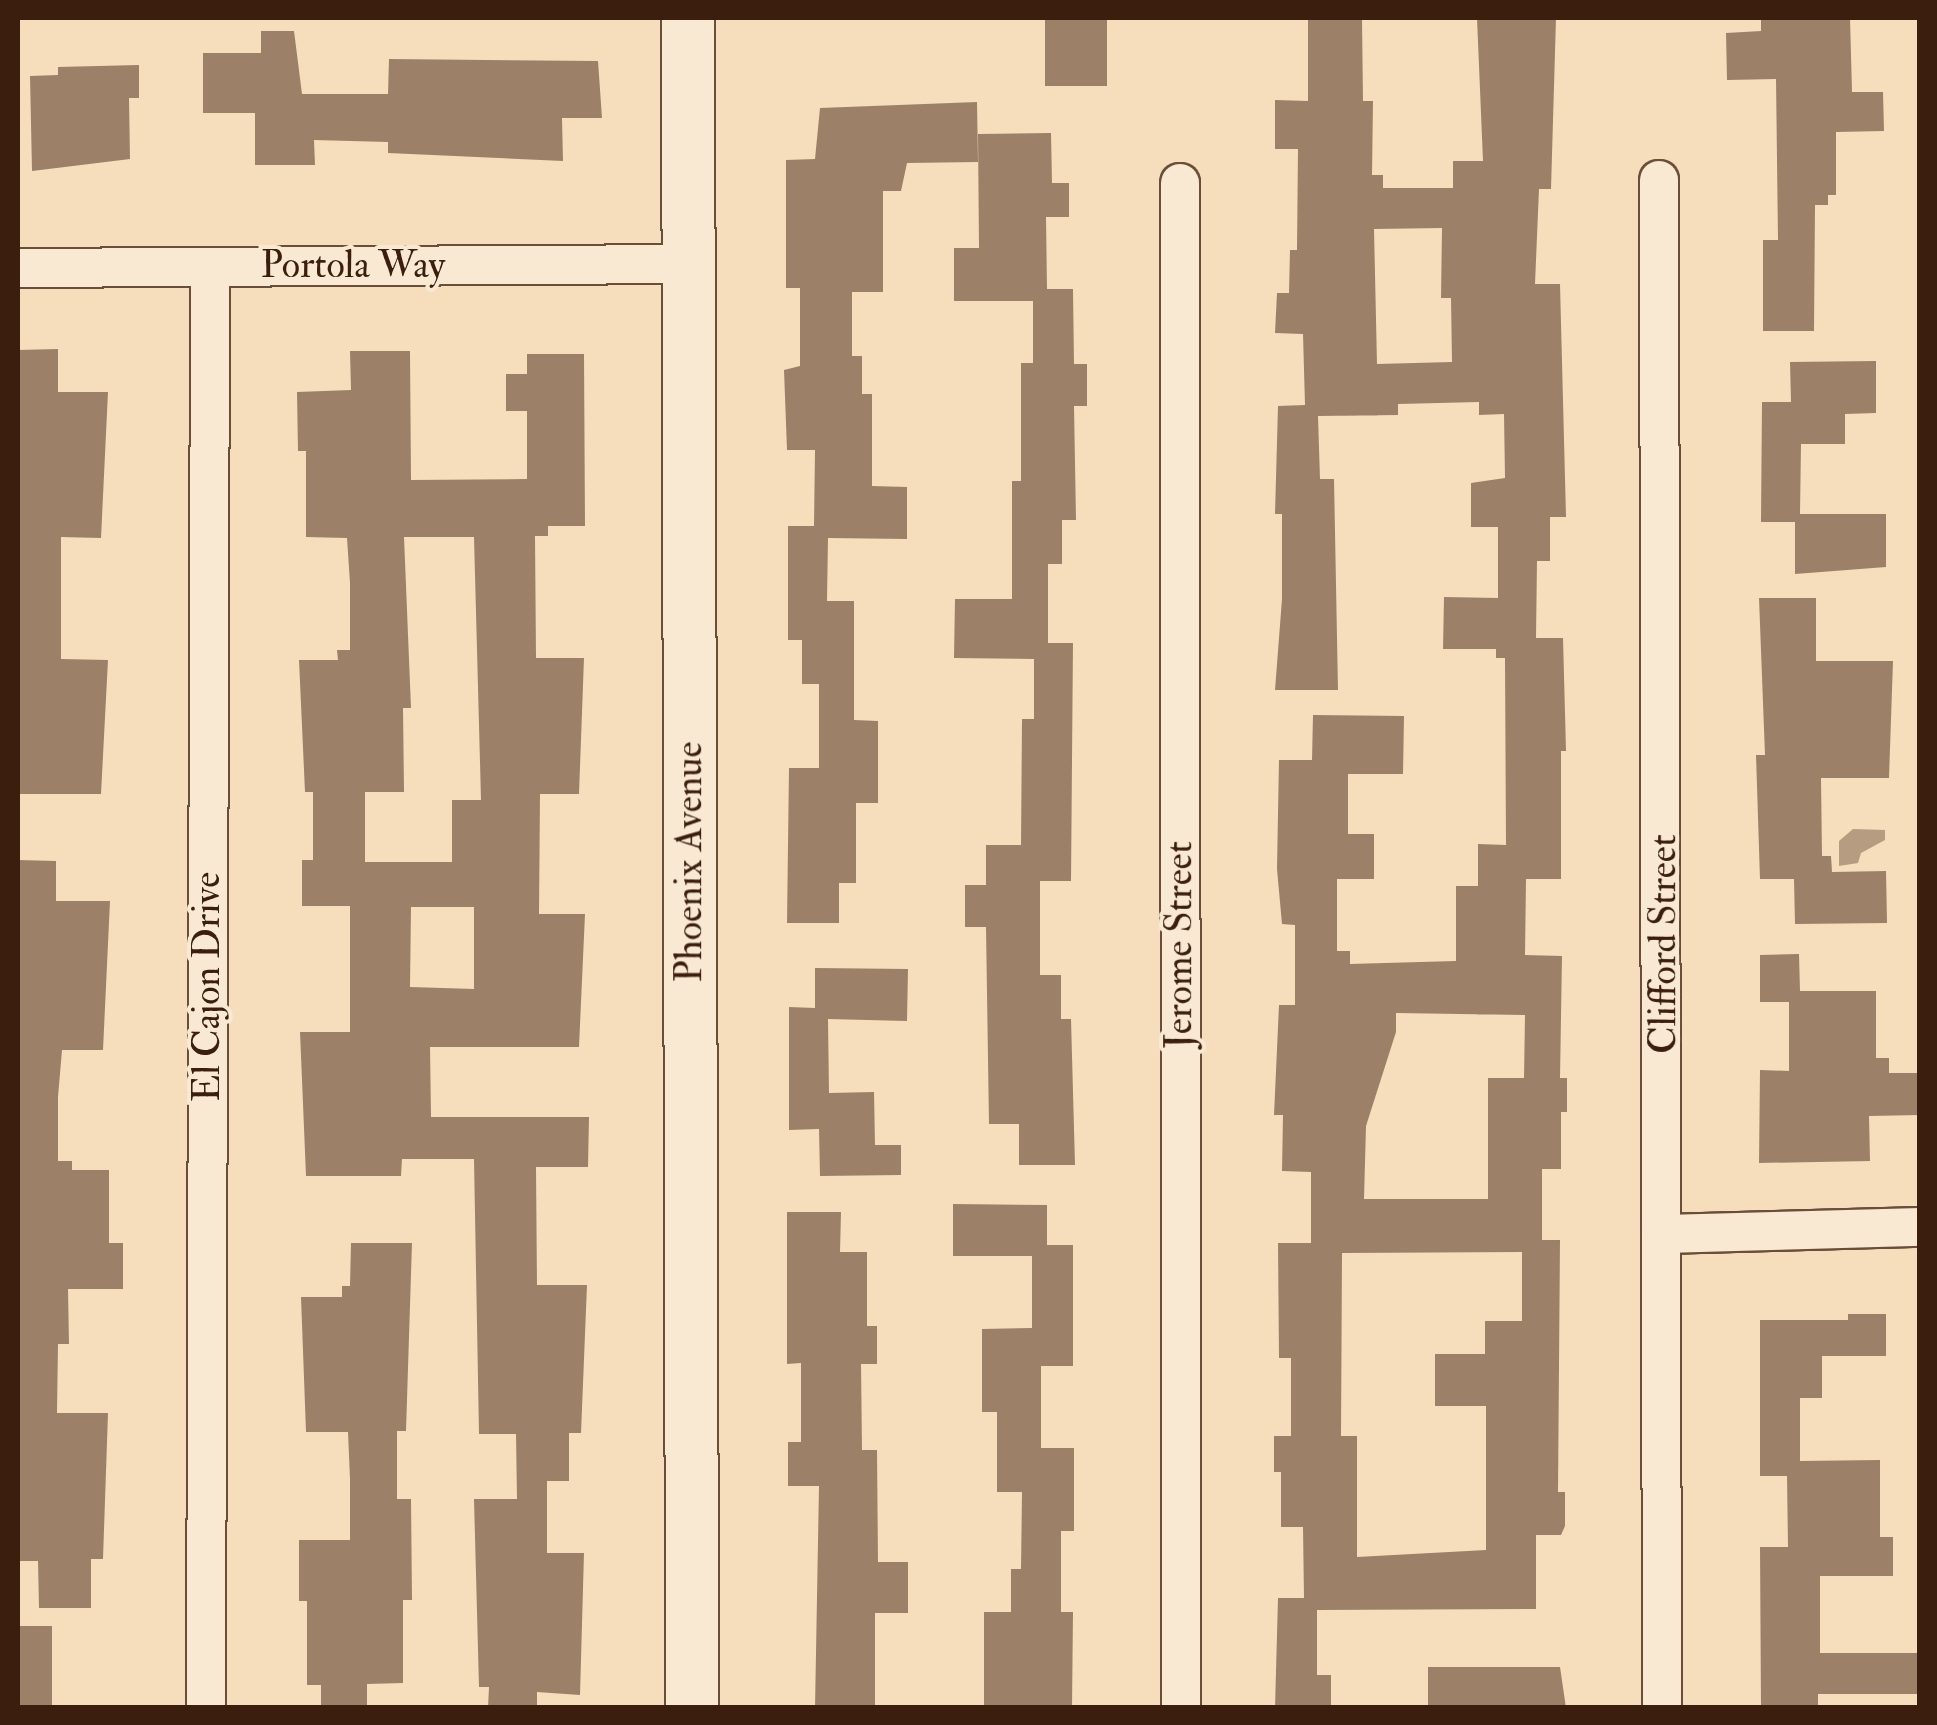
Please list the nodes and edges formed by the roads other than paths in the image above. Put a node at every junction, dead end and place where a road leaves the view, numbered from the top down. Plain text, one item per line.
1 (688, 18) edge
2 (1659, 180) dead end
3 (1180, 183) dead end
4 (690, 264) junction
5 (210, 267) junction
6 (18, 268) edge
7 (1920, 1227) edge
8 (1666, 1234) junction
9 (206, 1708) edge
10 (692, 1708) edge
11 (1181, 1708) edge
12 (1662, 1708) edge

1 - 4 street, Phoenix Avenue
2 - 8 street, Clifford Street
3 - 11 street, Jerome Street
4 - 5 street, Portola Way
4 - 10 street, Phoenix Avenue
5 - 6 street, Portola Way
5 - 9 street, El Cajon Drive
7 - 8 street
8 - 12 street, Clifford Street

